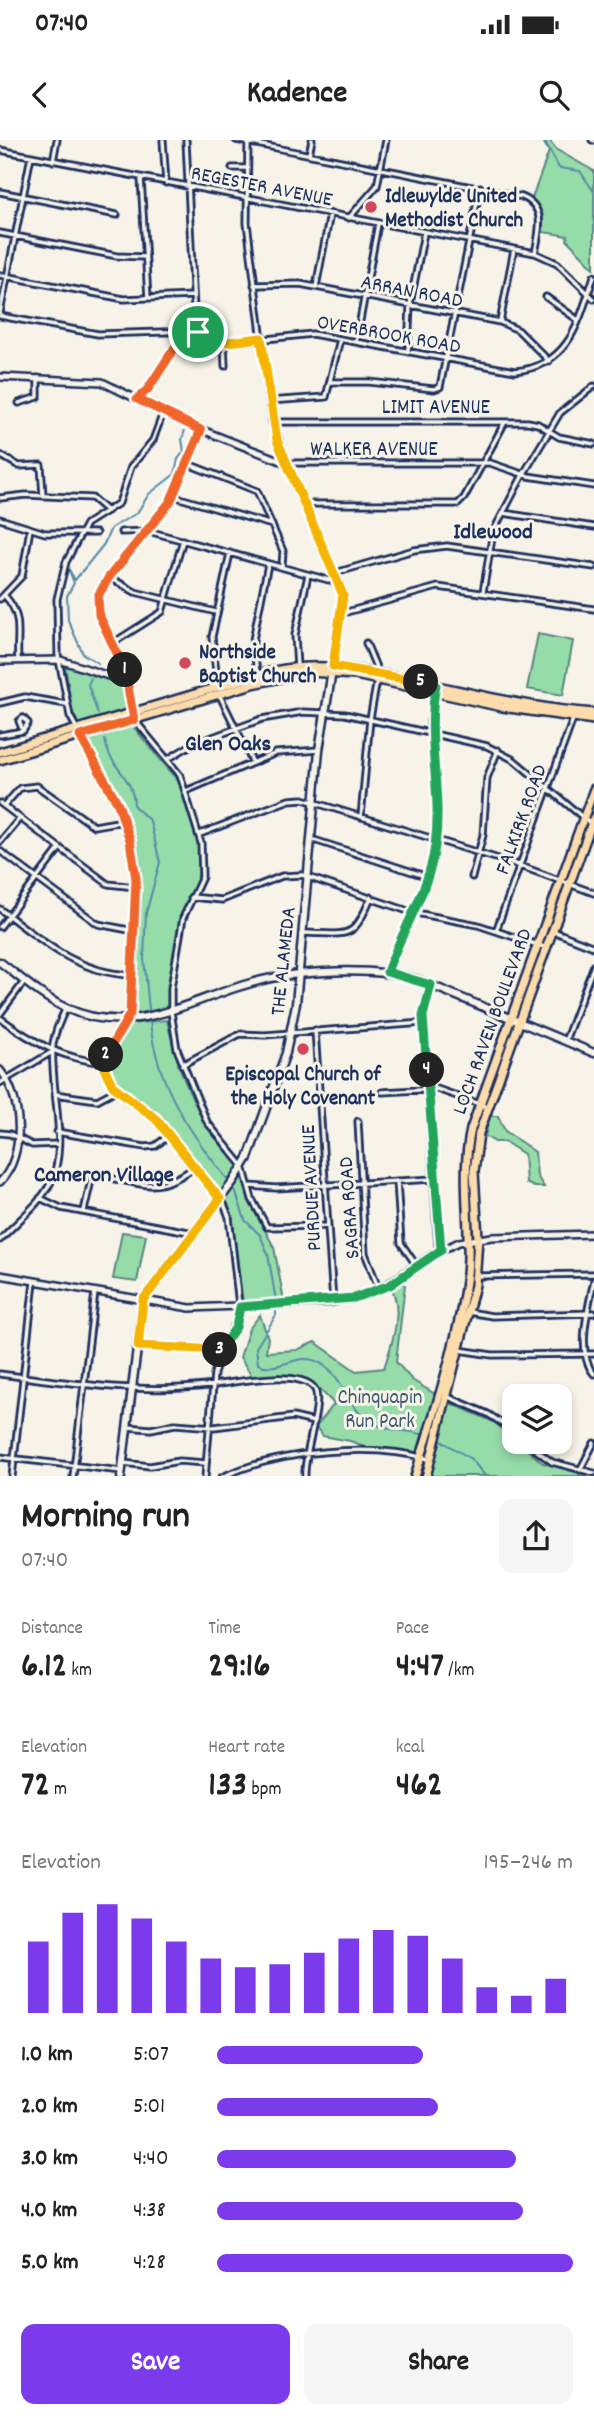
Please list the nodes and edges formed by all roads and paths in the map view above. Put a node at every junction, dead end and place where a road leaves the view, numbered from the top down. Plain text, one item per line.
1 (57, 140) edge
2 (162, 140) edge
3 (186, 140) edge
4 (236, 140) edge
5 (312, 140) edge
6 (386, 140) edge
7 (248, 142) edge
8 (0, 150) edge
9 (309, 154) junction
10 (31, 156) junction
11 (53, 160) junction
12 (232, 168) dead end
13 (247, 168) junction
14 (381, 170) junction
15 (141, 178) junction
16 (166, 183) junction
17 (188, 187) junction
18 (480, 187) junction
19 (0, 192) edge
20 (23, 196) junction
21 (246, 199) junction
22 (117, 215) dead end
23 (330, 215) junction
24 (349, 218) junction
25 (378, 224) junction
26 (424, 232) junction
27 (0, 233) edge
28 (15, 236) junction
29 (470, 241) junction
30 (514, 250) junction
31 (535, 253) junction
32 (145, 257) junction
33 (0, 275) edge
34 (7, 276) junction
35 (594, 276) edge
36 (254, 285) junction
37 (316, 287) junction
38 (586, 294) junction
39 (193, 296) junction
40 (364, 296) junction
41 (546, 297) dead end
42 (148, 298) junction
43 (594, 298) edge
44 (410, 305) junction
45 (0, 314) edge
46 (455, 315) junction
47 (578, 320) junction
48 (500, 322) junction
49 (195, 331) junction
50 (176, 332) junction
51 (186, 332) junction
52 (261, 338) junction
53 (180, 339) junction
54 (340, 339) junction
55 (223, 341) junction
56 (356, 342) junction
57 (408, 352) junction
58 (446, 359) junction
59 (549, 361) junction
60 (225, 366) dead end
61 (0, 377) edge
62 (38, 379) junction
63 (331, 382) junction
64 (594, 386) edge
65 (137, 399) junction
66 (269, 401) junction
67 (19, 404) dead end
68 (163, 413) junction
69 (272, 420) junction
70 (505, 422) junction
71 (201, 430) junction
72 (548, 430) junction
73 (594, 444) edge
74 (0, 455) edge
75 (286, 463) junction
76 (188, 464) junction
77 (484, 464) junction
78 (523, 475) junction
79 (594, 486) edge
80 (43, 496) junction
81 (173, 496) junction
82 (0, 498) edge
83 (305, 504) junction
84 (108, 512) junction
85 (503, 513) junction
86 (0, 519) edge
87 (272, 526) junction
88 (594, 527) edge
89 (30, 529) junction
90 (148, 531) junction
91 (121, 532) dead end
92 (80, 533) junction
93 (96, 533) dead end
94 (183, 540) junction
95 (489, 551) junction
96 (230, 552) junction
97 (269, 563) junction
98 (282, 566) junction
99 (594, 567) edge
100 (335, 573) junction
101 (308, 575) junction
102 (109, 577) junction
103 (339, 583) junction
104 (482, 592) junction
105 (5, 595) junction
106 (0, 599) edge
107 (167, 601) junction
108 (594, 609) edge
109 (216, 612) junction
110 (343, 613) junction
111 (113, 643) junction
112 (366, 643) dead end
113 (18, 659) junction
114 (60, 660) junction
115 (0, 661) edge
116 (297, 667) junction
117 (332, 669) junction
118 (257, 676) junction
119 (378, 677) junction
120 (127, 682) junction
121 (436, 689) junction
122 (218, 691) junction
123 (0, 703) edge
124 (66, 704) junction
125 (324, 711) junction
126 (594, 713) edge
127 (133, 716) junction
128 (574, 718) junction
129 (370, 719) junction
130 (594, 720) edge
131 (238, 727) junction
132 (23, 731) dead end
133 (78, 733) junction
134 (430, 733) junction
135 (0, 735) edge
136 (319, 750) junction
137 (498, 750) junction
138 (0, 752) edge
139 (168, 759) junction
140 (0, 760) edge
141 (253, 763) junction
142 (548, 788) junction
143 (594, 789) edge
144 (186, 791) junction
145 (314, 802) junction
146 (2, 804) edge
147 (361, 817) junction
148 (584, 817) junction
149 (20, 818) junction
150 (124, 820) junction
151 (593, 822) edge
152 (200, 834) junction
153 (311, 839) junction
154 (436, 841) junction
155 (0, 842) edge
156 (60, 848) junction
157 (0, 851) edge
158 (478, 854) junction
159 (520, 866) junction
160 (307, 876) junction
161 (428, 877) junction
162 (471, 877) dead end
163 (37, 879) junction
164 (561, 881) junction
165 (569, 885) junction
166 (136, 887) junction
167 (594, 893) edge
168 (191, 897) junction
169 (371, 897) junction
170 (0, 909) edge
171 (411, 912) junction
172 (9, 916) junction
173 (0, 927) edge
174 (134, 931) junction
175 (496, 931) junction
176 (553, 931) junction
177 (302, 933) junction
178 (536, 945) junction
179 (594, 947) edge
180 (547, 948) junction
181 (0, 962) edge
182 (594, 965) edge
183 (387, 972) junction
184 (131, 975) junction
185 (298, 976) junction
186 (25, 981) junction
187 (431, 985) junction
188 (66, 1008) junction
189 (171, 1012) junction
190 (0, 1016) edge
191 (128, 1018) junction
192 (511, 1018) junction
193 (519, 1022) junction
194 (423, 1023) junction
195 (315, 1030) junction
196 (292, 1032) junction
197 (565, 1041) junction
198 (53, 1052) junction
199 (594, 1053) edge
200 (105, 1063) junction
201 (182, 1065) junction
202 (0, 1070) edge
203 (6, 1079) junction
204 (0, 1083) edge
205 (428, 1088) junction
206 (117, 1089) junction
207 (382, 1092) dead end
208 (55, 1094) junction
209 (484, 1105) junction
210 (358, 1121) dead end
211 (57, 1132) junction
212 (0, 1133) edge
213 (170, 1135) junction
214 (17, 1137) junction
215 (58, 1144) junction
216 (243, 1166) junction
217 (195, 1167) junction
218 (434, 1179) junction
219 (397, 1181) junction
220 (0, 1182) edge
221 (362, 1183) junction
222 (326, 1185) junction
223 (249, 1186) junction
224 (40, 1198) junction
225 (220, 1199) junction
226 (85, 1211) junction
227 (328, 1226) junction
228 (594, 1234) edge
229 (192, 1236) junction
230 (478, 1238) junction
231 (0, 1239) edge
232 (468, 1240) junction
233 (441, 1250) junction
234 (417, 1266) junction
235 (594, 1274) edge
236 (0, 1275) edge
237 (476, 1276) junction
238 (594, 1280) edge
239 (34, 1282) junction
240 (466, 1284) junction
241 (475, 1285) junction
242 (379, 1290) junction
243 (95, 1292) junction
244 (143, 1300) junction
245 (333, 1302) junction
246 (240, 1307) junction
247 (469, 1312) junction
248 (587, 1313) junction
249 (594, 1313) edge
250 (455, 1329) junction
251 (464, 1332) junction
252 (138, 1346) junction
253 (221, 1350) junction
254 (459, 1350) junction
255 (587, 1354) junction
256 (594, 1354) edge
257 (0, 1374) edge
258 (594, 1374) edge
259 (23, 1377) junction
260 (85, 1384) junction
261 (213, 1385) junction
262 (132, 1390) junction
263 (438, 1394) junction
264 (446, 1396) junction
265 (314, 1422) junction
266 (502, 1423) edge
267 (209, 1426) junction
268 (127, 1427) junction
269 (594, 1443) edge
270 (305, 1453) junction
271 (541, 1454) edge
272 (588, 1454) junction
273 (594, 1455) edge
274 (431, 1456) junction
275 (0, 1457) edge
276 (421, 1457) junction
277 (14, 1458) junction
278 (206, 1463) junction
279 (75, 1465) junction
280 (122, 1470) edge
281 (580, 1470) junction
282 (594, 1473) edge
283 (12, 1476) edge
284 (74, 1476) edge
285 (205, 1476) edge
286 (222, 1476) edge
287 (305, 1476) edge
288 (415, 1476) edge
289 (426, 1476) edge

1 - 11 street
2 - 16 street
3 - 17 street
4 - 7 street
5 - 9 street
6 - 14 street
7 - 9 street
7 - 13 street
8 - 10 street, REGESTER AVENUE
9 - 14 street
10 - 11 street, REGESTER AVENUE
10 - 20 street
11 - 15 street, REGESTER AVENUE
12 - 13 street
13 - 21 street
14 - 18 street
14 - 24 street
15 - 16 street, REGESTER AVENUE
15 - 32 street
16 - 17 street, REGESTER AVENUE
17 - 21 street, REGESTER AVENUE
17 - 39 street
18 - 29 street
18 - 31 street
19 - 20 street
20 - 22 street
20 - 28 street
21 - 23 street, REGESTER AVENUE
21 - 36 street
23 - 24 street, REGESTER AVENUE
23 - 37 street
24 - 25 street, REGESTER AVENUE
25 - 26 street, REGESTER AVENUE
25 - 40 street
26 - 29 street, REGESTER AVENUE
26 - 44 street
27 - 28 street
28 - 32 street
28 - 34 street
29 - 30 street, REGESTER AVENUE
29 - 46 street
30 - 31 street, REGESTER AVENUE
30 - 48 street
31 - 38 street, REGESTER AVENUE
32 - 42 street
33 - 34 street
34 - 42 street
34 - 45 street
35 - 38 street
36 - 37 street, ARRAN ROAD
36 - 52 street
37 - 40 street, ARRAN ROAD
38 - 43 street, REGESTER AVENUE
38 - 47 street
39 - 42 street
39 - 49 street
40 - 44 street, ARRAN ROAD
40 - 56 street
41 - 47 street
44 - 46 street, ARRAN ROAD
44 - 57 street
45 - 50 street, OVERBROOK ROAD
46 - 48 street, ARRAN ROAD
46 - 58 street
47 - 59 street
48 - 59 street, ARRAN ROAD
49 - 51 street, OVERBROOK ROAD
49 - 55 street, OVERBROOK ROAD
50 - 51 street, OVERBROOK ROAD
50 - 53 street
51 - 53 street
52 - 54 street, OVERBROOK ROAD
52 - 55 street, OVERBROOK ROAD
52 - 66 street
53 - 65 street
54 - 56 street, OVERBROOK ROAD
54 - 63 street
55 - 60 street
56 - 57 street, OVERBROOK ROAD
57 - 58 street, OVERBROOK ROAD
58 - 59 street, OVERBROOK ROAD
58 - 63 street
61 - 62 street, WALKER AVENUE
62 - 65 street, WALKER AVENUE
62 - 67 street
63 - 66 street
64 - 72 street
65 - 68 street, WALKER AVENUE
66 - 69 street
68 - 71 street, WALKER AVENUE
68 - 84 street
69 - 70 street, LIMIT AVENUE
69 - 75 street, THE ALAMEDA
70 - 72 street, LIMIT AVENUE
70 - 77 street
71 - 75 street, WALKER AVENUE
71 - 76 street
72 - 73 street, LIMIT AVENUE
72 - 78 street
74 - 80 street
75 - 77 street, WALKER AVENUE
75 - 83 street, THE ALAMEDA
76 - 81 street
76 - 87 street
77 - 78 street, WALKER AVENUE
77 - 83 street
78 - 79 street, WALKER AVENUE
78 - 85 street
80 - 82 street
80 - 84 street
81 - 87 street
81 - 90 street
83 - 100 street, THE ALAMEDA
84 - 92 street
85 - 88 street
85 - 95 street
86 - 89 street
87 - 98 street
89 - 92 street
89 - 105 street
90 - 91 street
90 - 94 street
90 - 102 street
92 - 93 street
92 - 114 street
94 - 96 street
94 - 107 street
95 - 99 street
95 - 100 street
95 - 104 street
96 - 97 street
96 - 109 street
97 - 98 street
97 - 118 street
98 - 101 street
100 - 103 street, THE ALAMEDA
101 - 103 street
101 - 116 street
102 - 107 street
102 - 111 street
103 - 110 street, THE ALAMEDA
104 - 108 street
104 - 110 street
105 - 106 street
105 - 113 street
107 - 109 street
107 - 111 street
109 - 122 street
110 - 117 street, THE ALAMEDA
111 - 120 street
112 - 119 street
113 - 114 street
113 - 115 street
114 - 120 street
114 - 124 street
116 - 117 main road
116 - 118 main road
117 - 119 main road
117 - 122 main road
117 - 125 main road, THE ALAMEDA
118 - 122 main road
119 - 121 main road
119 - 129 street
120 - 127 street
121 - 126 main road
121 - 128 main road
121 - 134 street
122 - 127 main road
122 - 131 street
123 - 124 street
124 - 133 street
125 - 129 street
125 - 131 street
125 - 136 main road, THE ALAMEDA
127 - 133 main road
127 - 139 street
128 - 130 main road
128 - 142 street, FALKIRK ROAD
129 - 134 street
129 - 147 street
131 - 139 street
131 - 141 street
132 - 135 street
133 - 138 main road
133 - 140 main road
133 - 150 street
134 - 137 street
134 - 154 street
136 - 141 street
136 - 145 main road, THE ALAMEDA
137 - 142 street
137 - 158 street
139 - 144 street
141 - 144 street
142 - 148 street
142 - 159 street, FALKIRK ROAD
143 - 148 main road, LOCH RAVEN BOULEVARD
144 - 152 street
145 - 147 street
145 - 152 street
145 - 153 main road, THE ALAMEDA
146 - 149 street
146 - 150 street
147 - 154 street
148 - 151 street
148 - 164 main road, LOCH RAVEN BOULEVARD
149 - 155 street
149 - 156 street
150 - 166 street
151 - 165 main road, LOCH RAVEN BOULEVARD
152 - 168 street
153 - 160 main road, THE ALAMEDA
153 - 161 street
154 - 158 street
154 - 161 street
156 - 163 street
156 - 166 street
157 - 163 street
158 - 159 street
158 - 162 street
159 - 164 street
159 - 175 street, FALKIRK ROAD
160 - 168 street
160 - 169 street
160 - 177 main road, THE ALAMEDA
161 - 171 street
163 - 172 street
163 - 174 street
164 - 165 street
164 - 178 main road, LOCH RAVEN BOULEVARD
165 - 167 street
165 - 176 main road, LOCH RAVEN BOULEVARD
166 - 174 street
168 - 189 street
169 - 171 street
169 - 177 street
170 - 172 street
171 - 175 street
171 - 183 street
172 - 173 street
172 - 184 street
174 - 184 street
175 - 178 street
176 - 179 street
176 - 180 main road, LOCH RAVEN BOULEVARD
177 - 185 main road, THE ALAMEDA
178 - 180 street
178 - 192 main road, LOCH RAVEN BOULEVARD
180 - 193 main road, LOCH RAVEN BOULEVARD
181 - 186 main road
182 - 197 street
183 - 185 main road
183 - 187 main road
184 - 191 street
185 - 189 main road
185 - 196 main road, THE ALAMEDA
186 - 188 main road
186 - 190 street
187 - 192 main road
187 - 194 street
188 - 191 main road
188 - 198 street
189 - 191 main road
189 - 201 street
190 - 198 street
191 - 200 street
192 - 193 main road
192 - 209 main road, LOCH RAVEN BOULEVARD
193 - 197 main road
193 - 209 main road, LOCH RAVEN BOULEVARD
194 - 195 street
194 - 205 street
195 - 196 street
195 - 222 street, PURDUE AVENUE
196 - 201 street
196 - 216 main road, THE ALAMEDA
197 - 199 main road
198 - 200 street
198 - 203 street
198 - 208 street
200 - 206 street
201 - 216 street
202 - 203 street
203 - 204 street
203 - 214 street
205 - 207 street
205 - 209 street
205 - 218 street
206 - 208 street
206 - 213 street
208 - 211 street
209 - 230 main road, LOCH RAVEN BOULEVARD
209 - 232 main road, LOCH RAVEN BOULEVARD
210 - 221 street, SAGRA ROAD
211 - 213 street
211 - 215 street
212 - 214 street
213 - 217 street
214 - 215 street
214 - 220 street
215 - 224 street
216 - 223 street
216 - 225 main road, THE ALAMEDA
217 - 225 street
217 - 226 street
218 - 219 street
218 - 233 street
219 - 221 street
219 - 234 street
221 - 222 street
221 - 242 street, SAGRA ROAD
222 - 223 street
222 - 227 street, PURDUE AVENUE
223 - 227 street
224 - 226 street
224 - 231 street
225 - 229 main road, THE ALAMEDA
225 - 246 street
226 - 229 street
227 - 245 street, PURDUE AVENUE
228 - 230 street
229 - 244 main road, THE ALAMEDA
230 - 232 street
230 - 237 main road, LOCH RAVEN BOULEVARD
232 - 233 street
232 - 240 main road, LOCH RAVEN BOULEVARD
233 - 234 street
234 - 242 street
235 - 237 street
236 - 239 street
237 - 241 main road, LOCH RAVEN BOULEVARD
238 - 248 street
239 - 243 street
239 - 259 street
240 - 241 main road
240 - 250 main road, LOCH RAVEN BOULEVARD
241 - 247 main road, LOCH RAVEN BOULEVARD
242 - 245 street
243 - 244 street
243 - 260 street
244 - 246 street
244 - 252 main road
245 - 246 street
246 - 253 street
247 - 248 street
247 - 251 main road, LOCH RAVEN BOULEVARD
248 - 249 street
248 - 255 street
250 - 251 main road
250 - 263 main road, LOCH RAVEN BOULEVARD
251 - 254 main road, LOCH RAVEN BOULEVARD
252 - 253 street
252 - 262 main road
253 - 261 street
254 - 255 street
254 - 264 main road, LOCH RAVEN BOULEVARD
255 - 256 street
255 - 258 street
257 - 259 street
259 - 260 street
259 - 277 street
260 - 262 street
260 - 279 street
261 - 262 street
261 - 265 street
261 - 267 street
262 - 268 main road
263 - 264 street
263 - 276 main road, LOCH RAVEN BOULEVARD
264 - 266 street
264 - 274 main road, LOCH RAVEN BOULEVARD
265 - 267 street
265 - 270 street
267 - 268 street
267 - 278 street
268 - 280 main road
269 - 272 street
270 - 276 street
270 - 286 street
270 - 287 street
271 - 281 street
272 - 273 street
272 - 281 street
274 - 276 street
274 - 289 main road, LOCH RAVEN BOULEVARD
275 - 277 street
276 - 288 main road, LOCH RAVEN BOULEVARD
277 - 279 street
277 - 283 street
278 - 280 street
278 - 285 street
279 - 280 street
279 - 284 street
281 - 282 street

